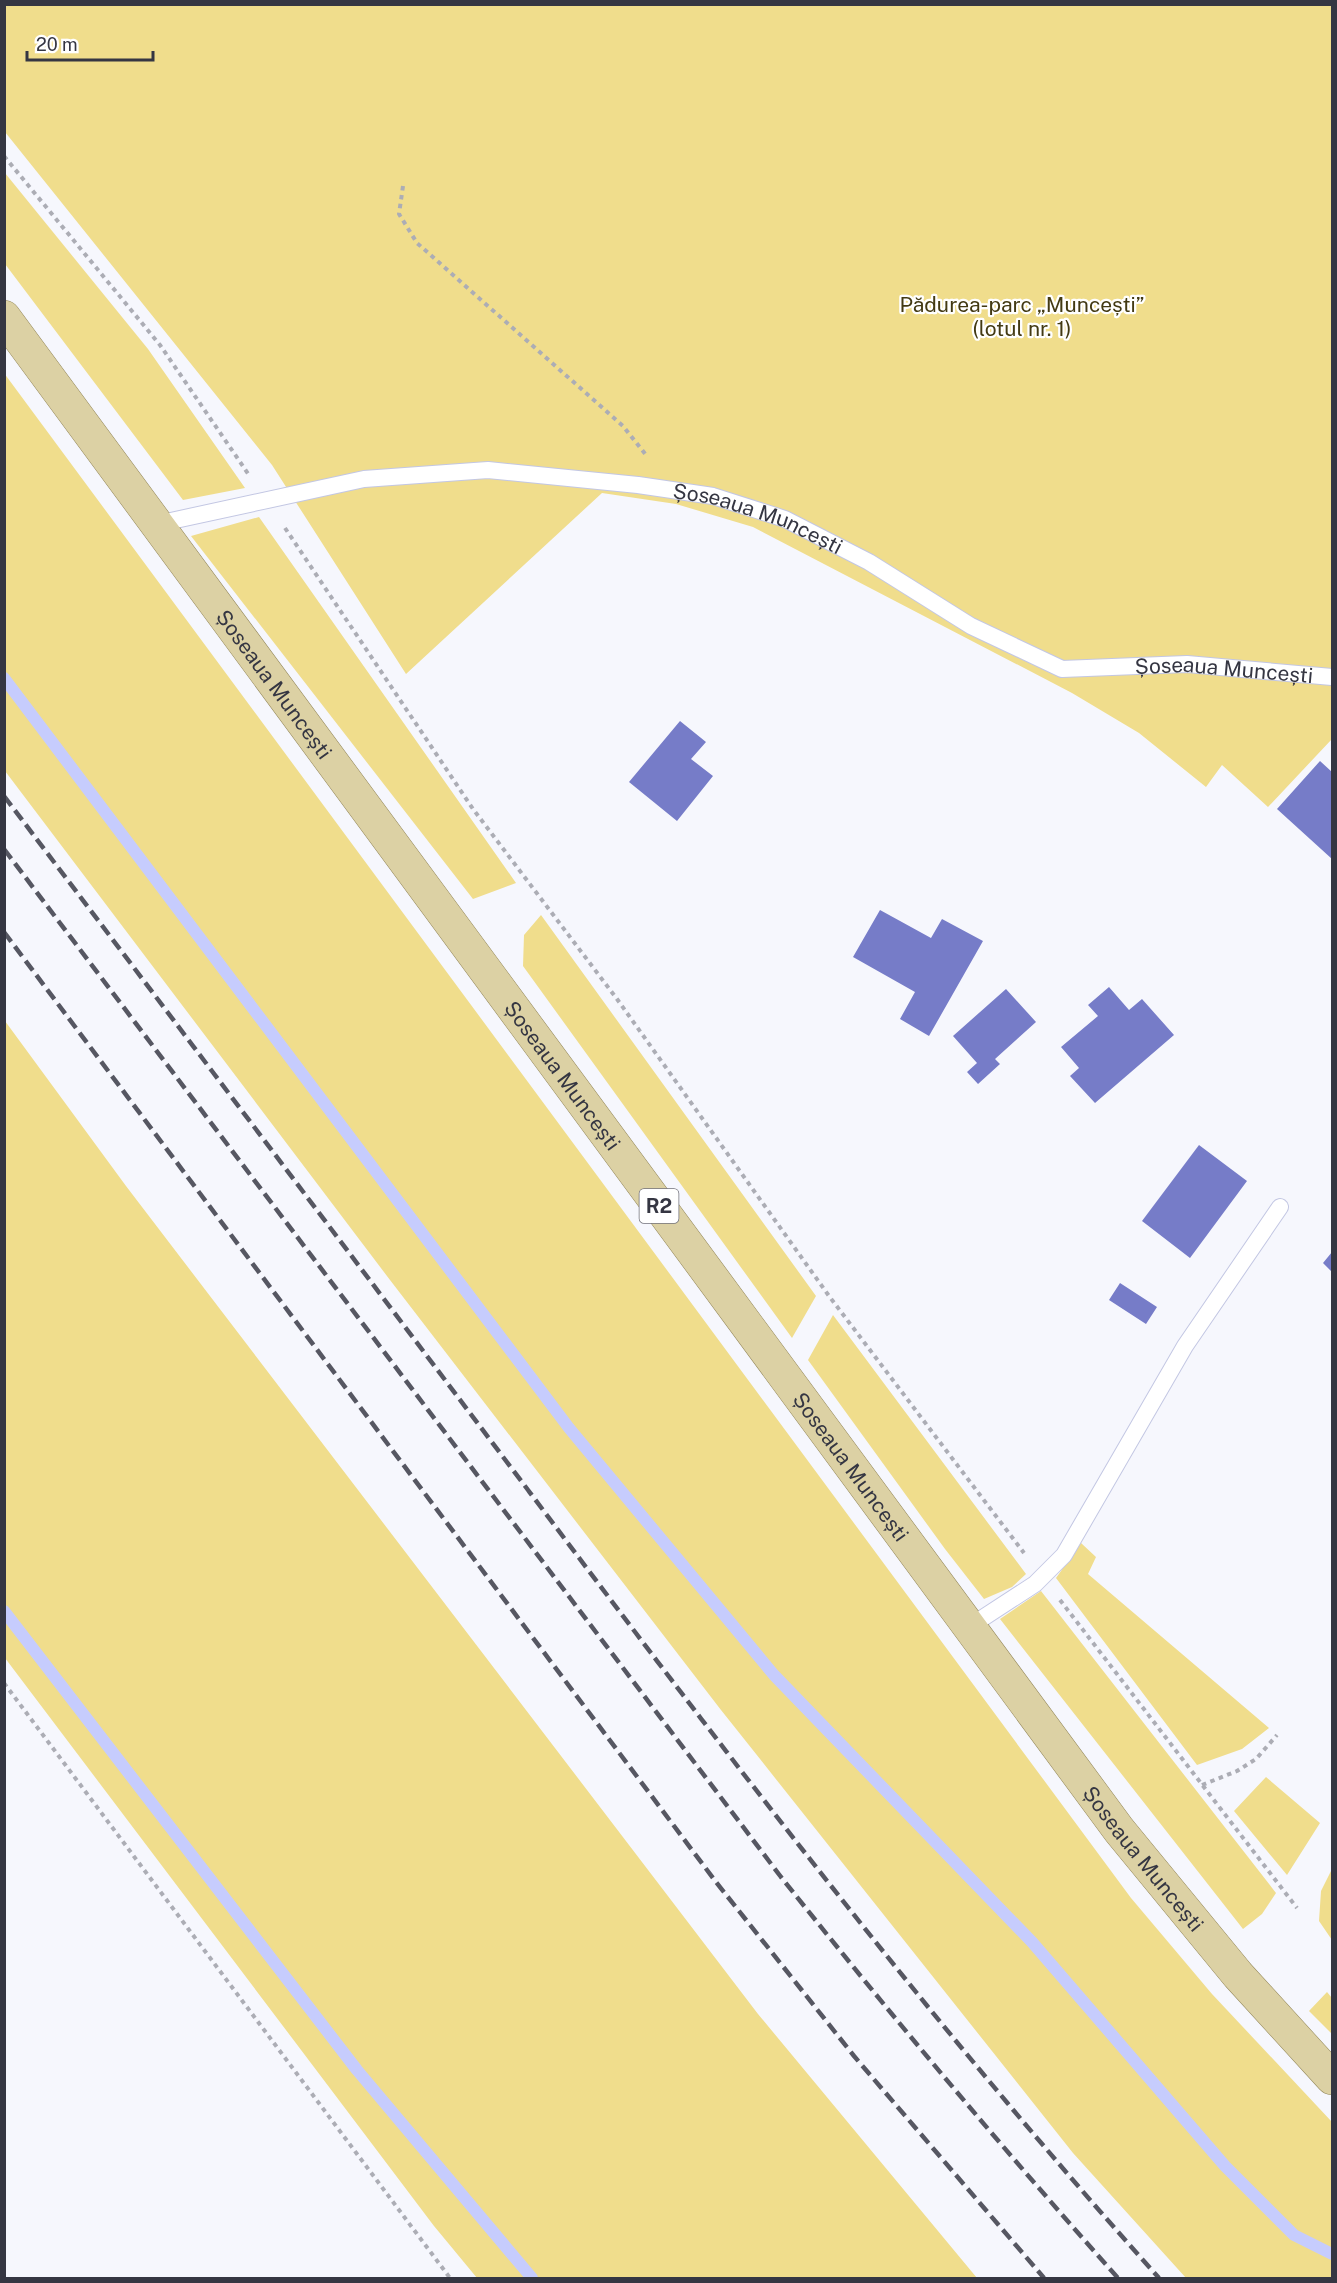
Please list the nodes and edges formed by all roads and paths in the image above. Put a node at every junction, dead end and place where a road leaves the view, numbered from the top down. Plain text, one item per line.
1 (4, 156) edge
2 (403, 186) dead end
3 (4, 317) edge
4 (655, 487) junction
5 (267, 501) junction
6 (157, 524) junction
7 (1332, 677) edge
8 (1280, 1207) dead end
9 (1042, 1576) junction
10 (969, 1627) junction
11 (4, 1683) edge
12 (1277, 1735) dead end
13 (1202, 1785) junction
14 (1297, 1908) dead end
15 (1332, 2078) edge
16 (450, 2278) edge

1 - 5 path
2 - 4 path
3 - 6 main road, Șoseaua Muncești / R2
4 - 5 lane, Șoseaua Muncești
4 - 7 lane, Șoseaua Muncești
5 - 6 lane, Șoseaua Muncești
5 - 9 path
6 - 10 main road, Șoseaua Muncești / R2
8 - 9 lane
9 - 10 lane
9 - 13 path
10 - 15 main road, Șoseaua Muncești / R2
11 - 16 path
12 - 13 path
13 - 14 path

